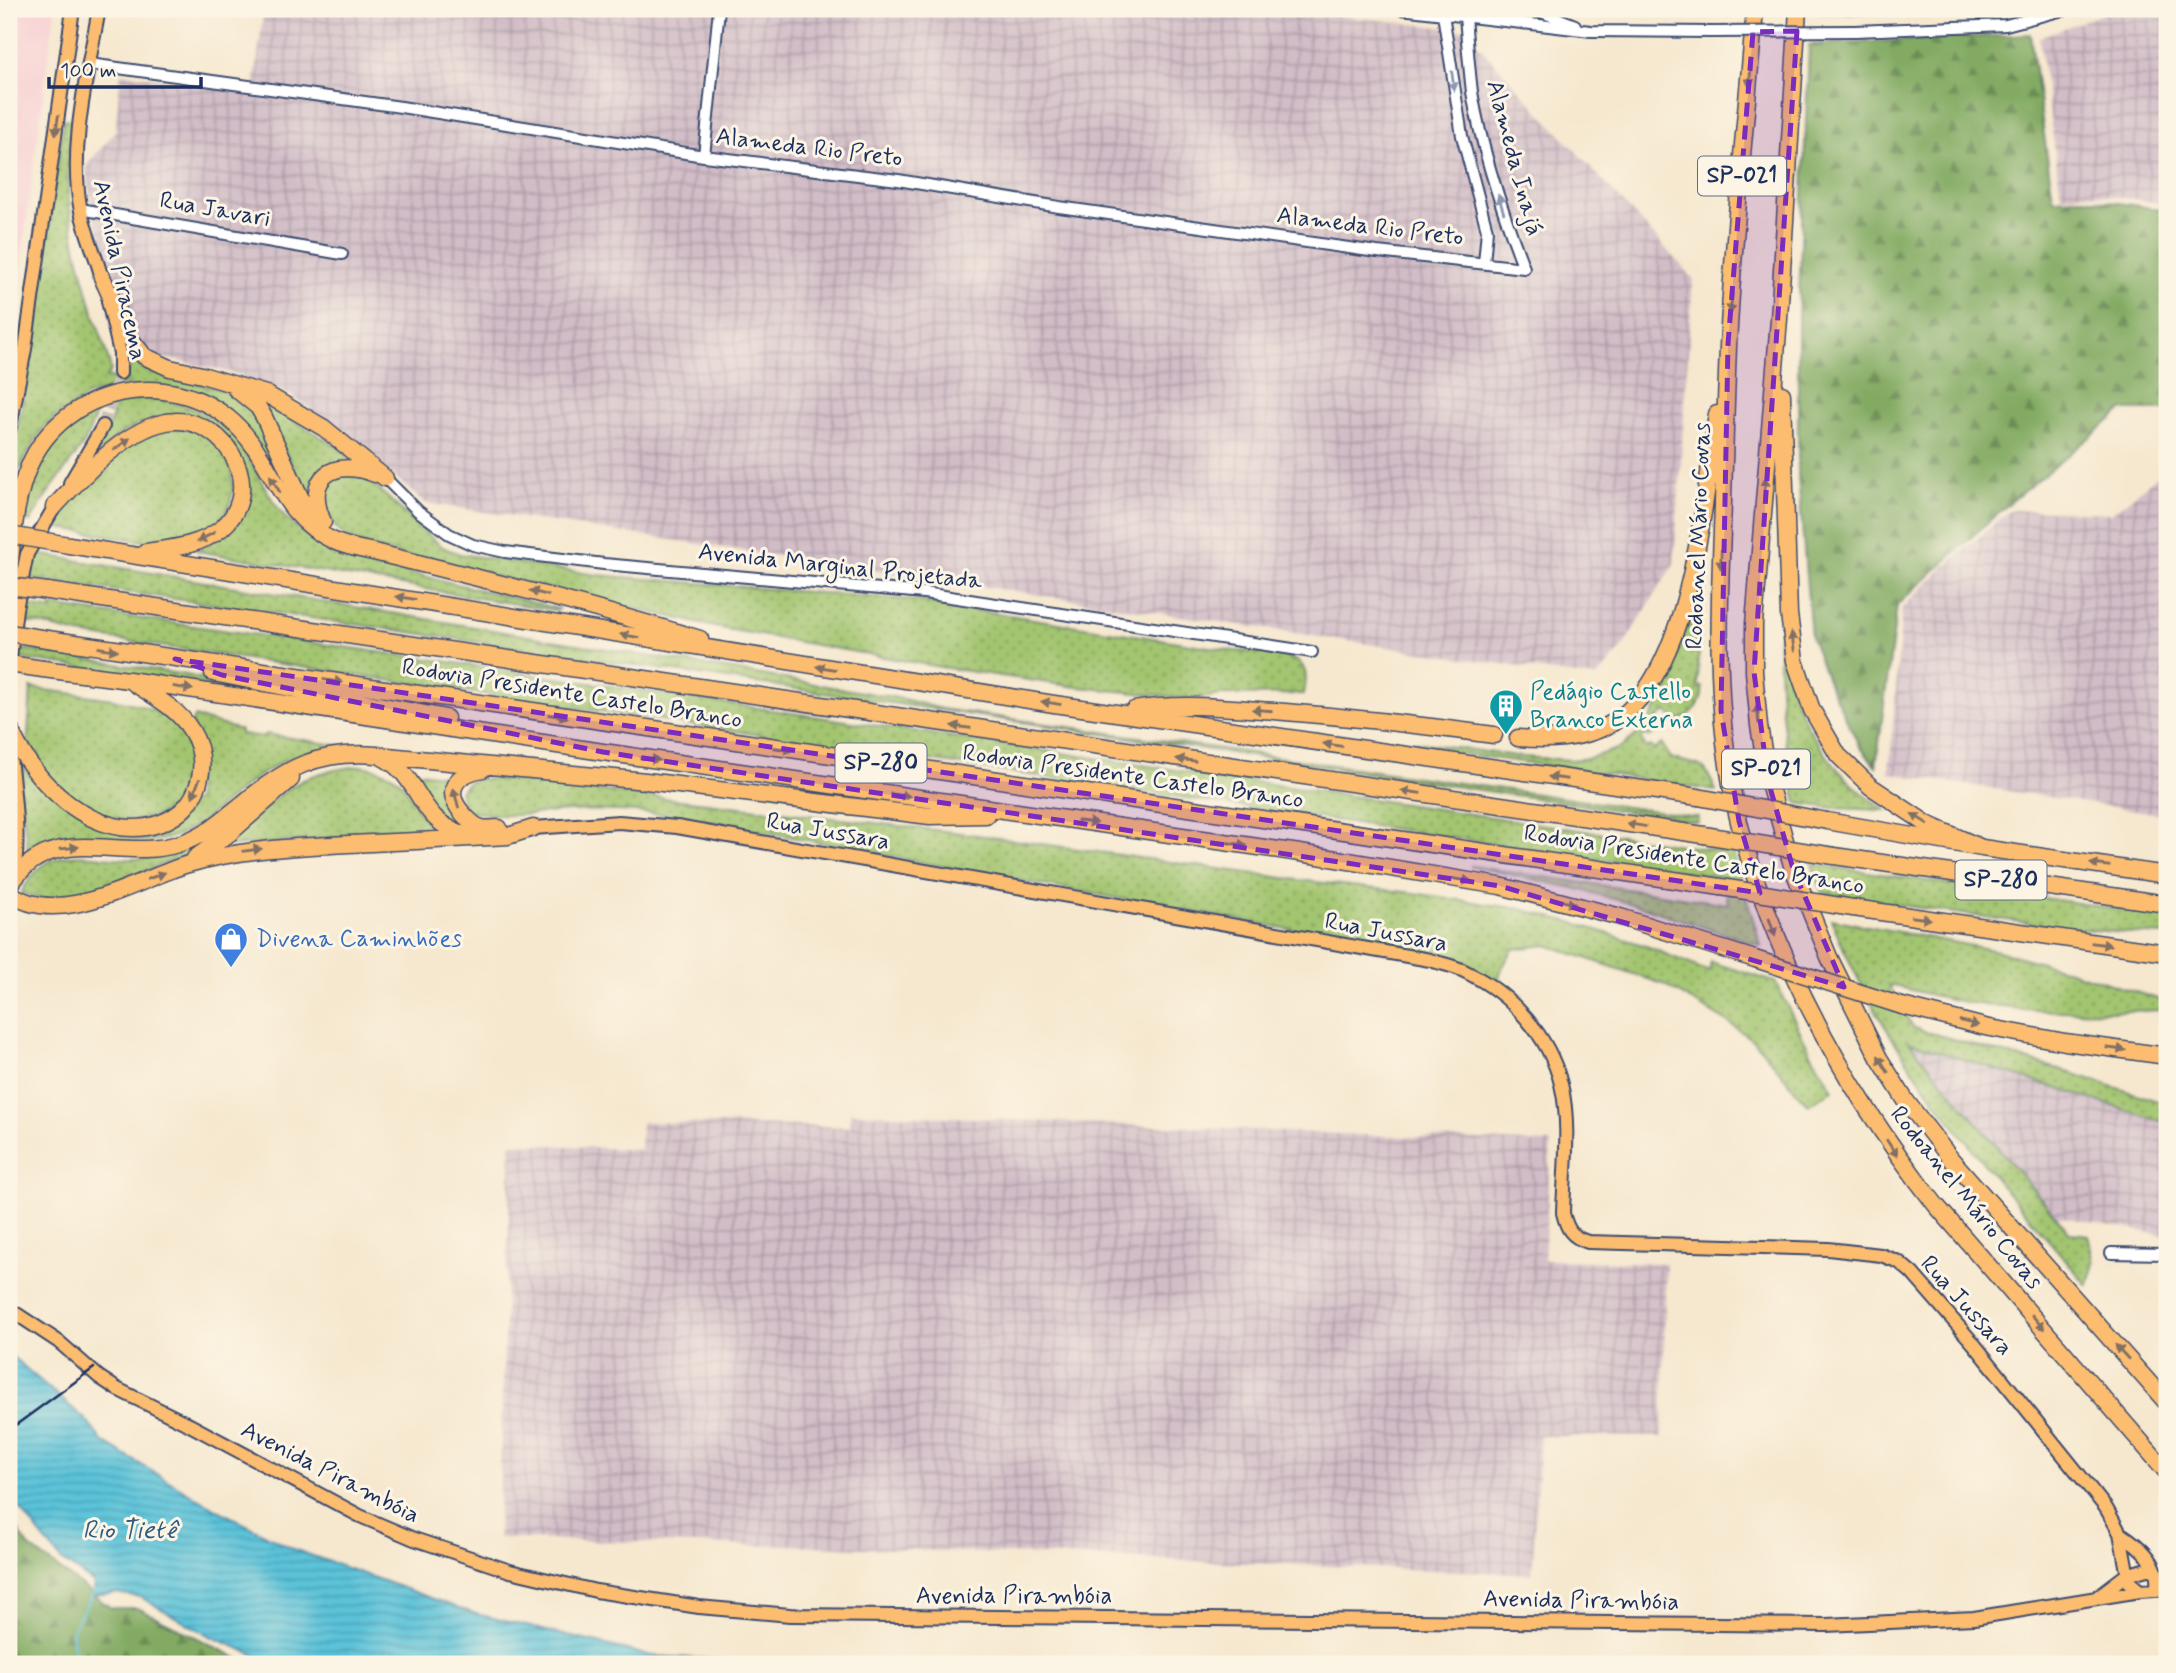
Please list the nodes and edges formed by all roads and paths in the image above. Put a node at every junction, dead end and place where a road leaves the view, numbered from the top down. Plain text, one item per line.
1 (73, 9) edge
2 (99, 9) edge
3 (719, 9) edge
4 (1401, 9) edge
5 (1534, 9) edge
6 (1755, 9) edge
7 (1798, 9) edge
8 (2067, 9) edge
9 (1465, 12) edge
10 (1443, 14) junction
11 (1591, 31) junction
12 (89, 64) junction
13 (704, 156) junction
14 (80, 209) junction
15 (342, 254) dead end
16 (1484, 263) junction
17 (1524, 268) joint
18 (102, 276) junction
19 (1779, 319) junction
20 (1728, 344) junction
21 (120, 373) tunnel mouth
22 (227, 382) junction
23 (103, 426) tunnel mouth
24 (9, 432) edge
25 (385, 478) junction
26 (54, 507) junction
27 (9, 535) edge
28 (328, 537) junction
29 (131, 554) junction
30 (9, 570) edge
31 (9, 586) edge
32 (9, 633) edge
33 (1312, 652) dead end
34 (175, 659) junction
35 (770, 660) junction
36 (9, 665) edge
37 (129, 680) junction
38 (1119, 713) junction
39 (9, 726) edge
40 (1494, 734) dead end
41 (1518, 738) dead end
42 (9, 747) edge
43 (603, 752) junction
44 (339, 754) junction
45 (377, 755) junction
46 (494, 768) junction
47 (1020, 812) junction
48 (533, 828) junction
49 (478, 838) junction
50 (1982, 848) junction
51 (185, 865) junction
52 (2167, 875) edge
53 (10, 887) edge
54 (2167, 904) edge
55 (2167, 953) edge
56 (2167, 1056) edge
57 (2111, 1253) dead end
58 (2167, 1254) edge
59 (9, 1309) edge
60 (2167, 1403) edge
61 (2167, 1472) edge
62 (2120, 1533) junction
63 (2161, 1568) edge
64 (2126, 1575) junction
65 (2162, 1590) edge
66 (2140, 1591) junction
67 (2089, 1601) junction

1 -> 24 main road
2 - 12 main road, Avenida Piracema
3 - 13 street
4 - 10 street
5 - 11 street
6 -> 20 highway, Rodoanel Mário Covas / SP-021
7 - 19 highway, Rodoanel Mário Covas / SP-021
8 - 11 street, bridge
9 - 10 street
9 - 11 street
17 -> 9 street, Alameda Inajá
10 -> 16 street, Alameda Inajá
12 - 13 street, Alameda Rio Preto
12 - 14 main road, Avenida Piracema
13 - 16 street, Alameda Rio Preto
14 - 15 street, Rua Javari
14 - 18 main road, Avenida Piracema
16 - 17 street, Alameda Rio Preto
18 - 21 main road, Avenida Piracema
18 - 22 highway
50 -> 19 highway
60 -> 19 highway, Rodoanel Mário Covas / SP-021
20 - 41 highway
20 -> 61 highway, Rodoanel Mário Covas / SP-021
22 - 25 highway
22 - 28 highway
23 - 26 main road
25 - 28 highway
25 - 33 street, Avenida Marginal Projetada
26 -> 29 highway
26 - 36 main road
27 - 29 highway, bridge
28 -> 30 highway
35 -> 28 highway
35 -> 29 highway
54 -> 31 highway, Rodovia Presidente Castelo Branco / SP-280, bridge
32 -> 34 highway, Rodovia Presidente Castelo Branco / SP-280, bridge
34 - 43 highway
34 -> 55 highway, Rodovia Presidente Castelo Branco / SP-280, bridge
38 -> 35 highway
36 - 37 highway, bridge
37 -> 39 highway
37 -> 43 highway
40 -> 38 highway
50 -> 38 highway, bridge
42 - 53 main road
43 -> 47 highway
44 - 45 highway
44 - 51 highway
53 -> 44 highway
45 - 46 highway
45 - 49 highway
46 - 47 highway
48 -> 46 highway
47 -> 56 highway, bridge
48 - 49 highway
48 - 62 main road, Rua Jussara
51 -> 49 highway
52 -> 50 highway
53 -> 51 highway
57 - 58 street
59 - 67 main road, Avenida Pirambóia
62 - 63 main road, Rua Jussara
62 - 64 main road, Rua Jussara
63 - 64 main road, Avenida Pirambóia
63 - 65 main road
64 - 66 main road
64 - 67 main road, Avenida Pirambóia
65 - 66 main road
66 - 67 main road, Avenida Pirambóia

